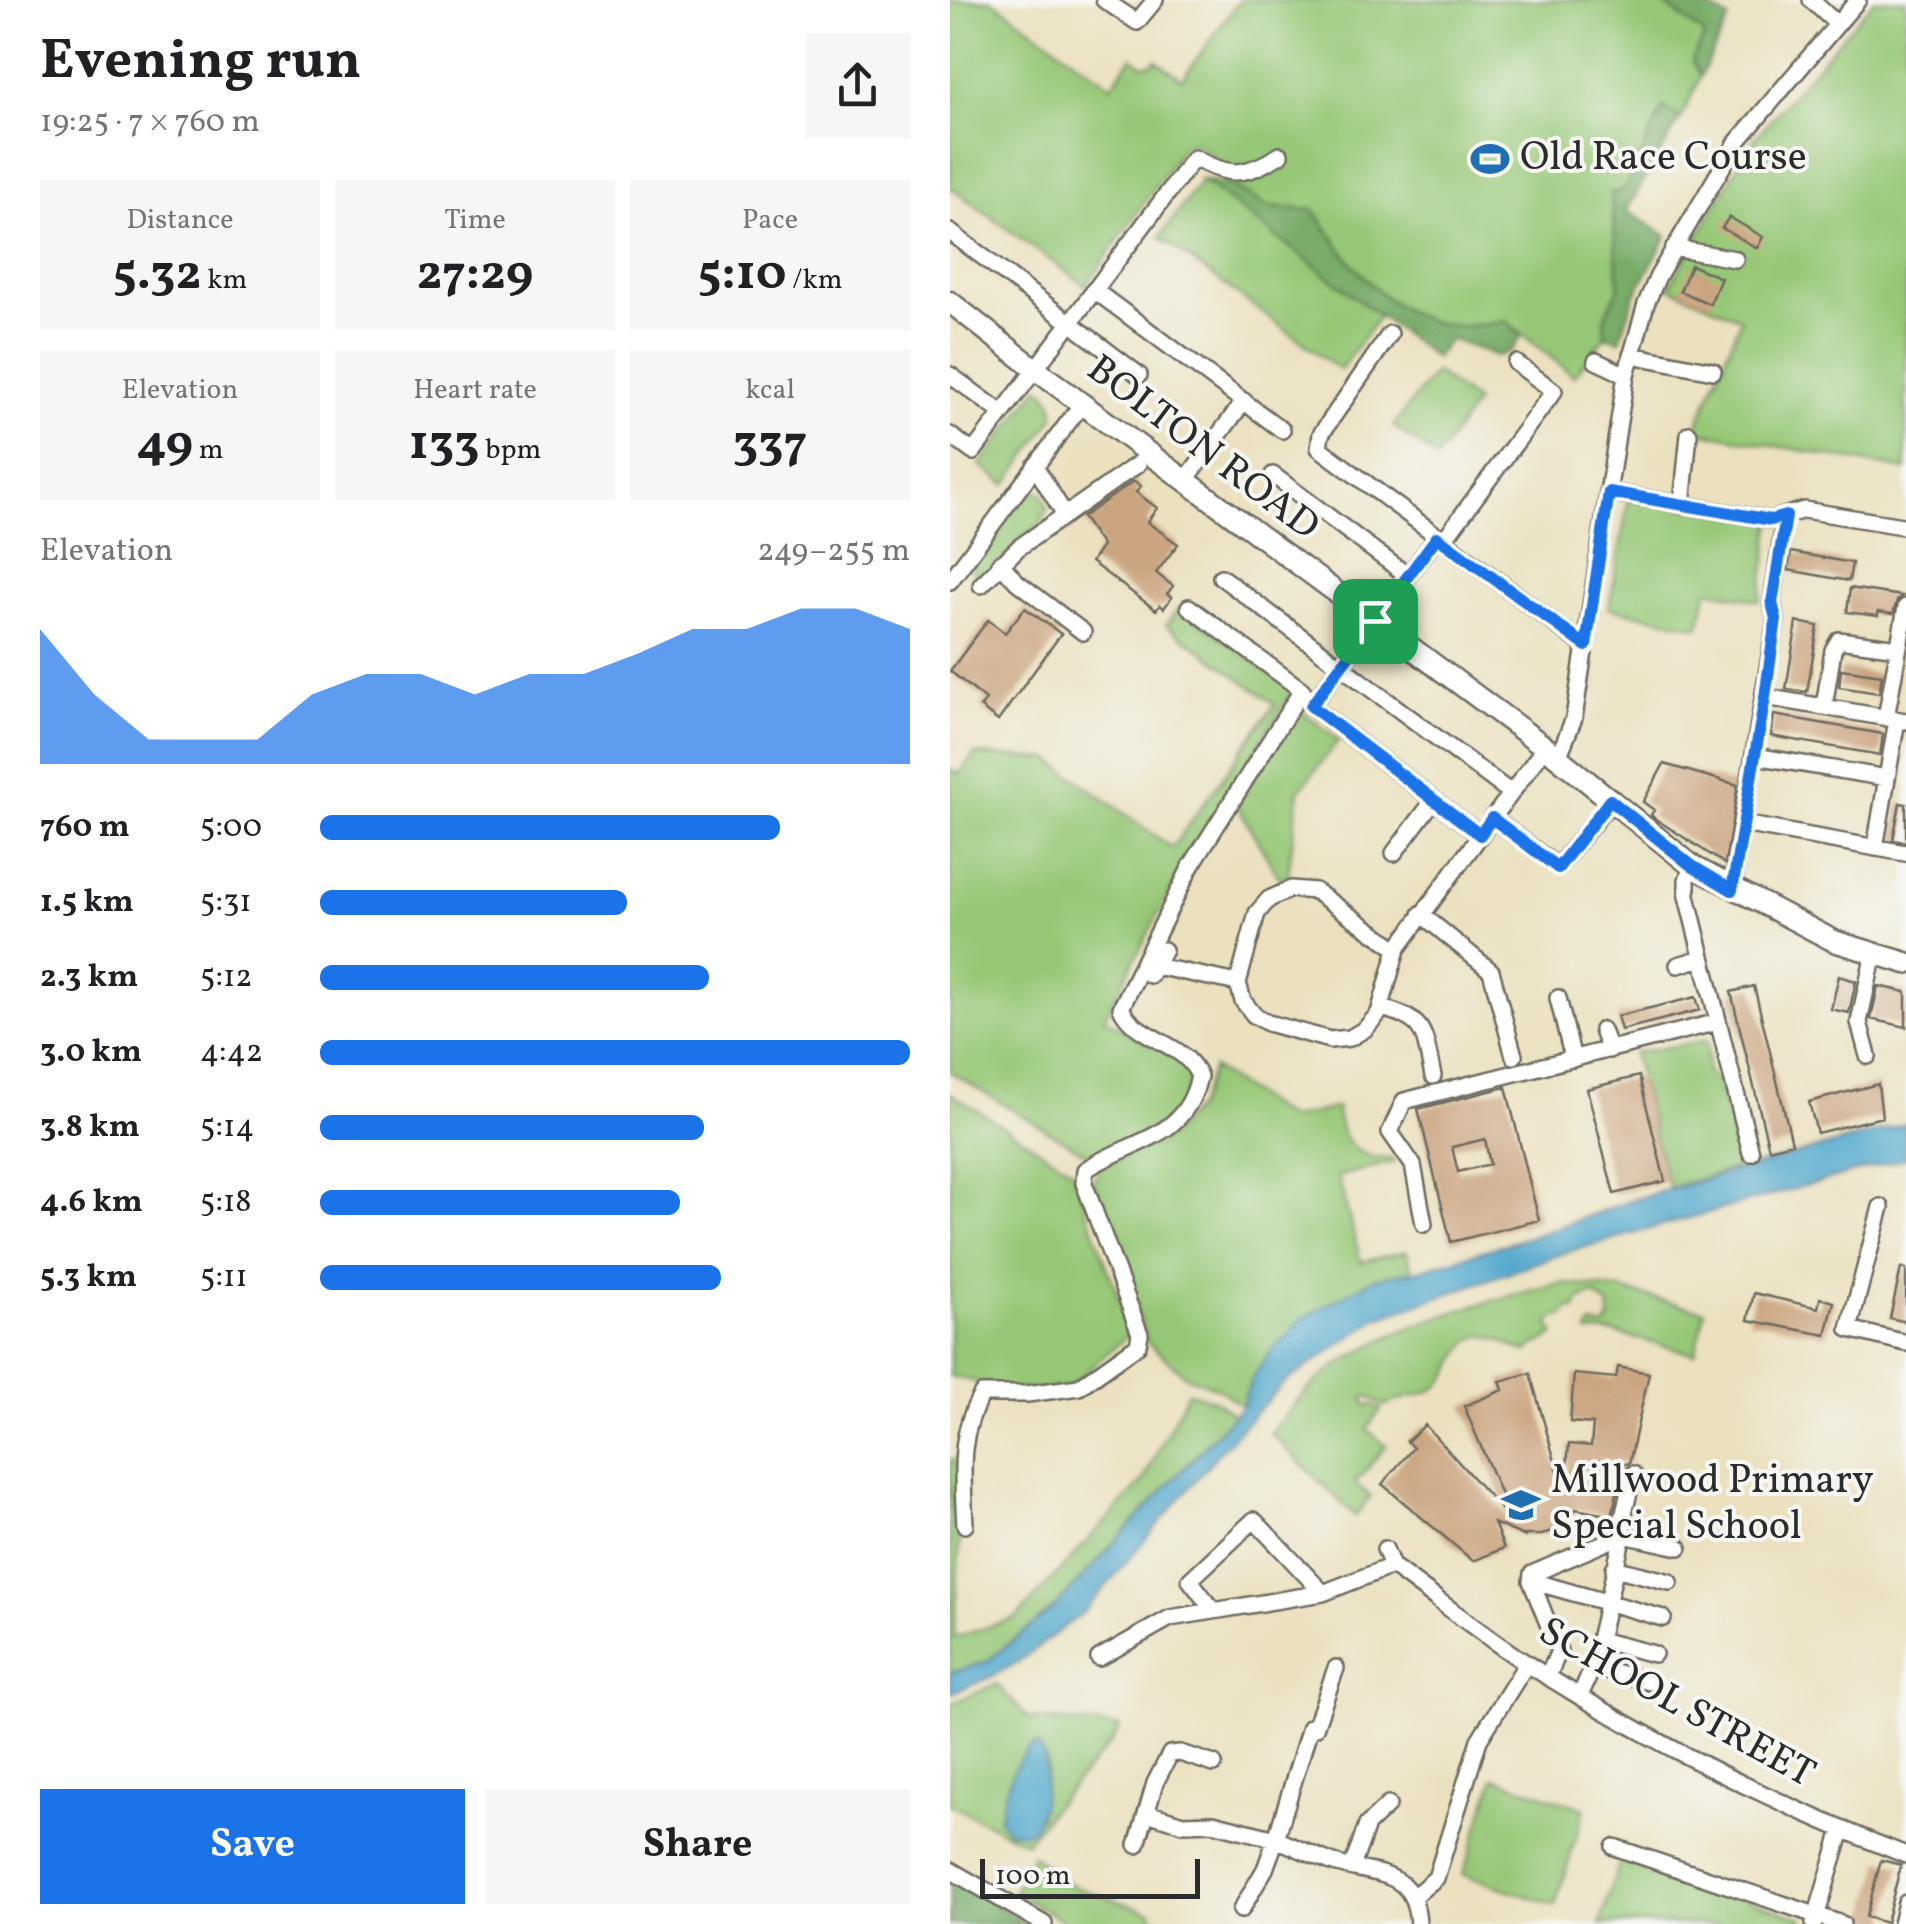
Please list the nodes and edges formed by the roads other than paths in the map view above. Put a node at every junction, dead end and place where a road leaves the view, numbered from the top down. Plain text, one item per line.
1 (1104, 0) edge
2 (1156, 0) edge
3 (1811, 0) edge
4 (1858, 0) edge
5 (1837, 24) junction
6 (1280, 155) dead end
7 (950, 232) edge
8 (1674, 248) junction
9 (1735, 259) dead end
10 (1094, 290) junction
11 (950, 302) edge
12 (1070, 323) junction
13 (1382, 339) dead end
14 (1631, 355) junction
15 (1596, 361) dead end
16 (1516, 363) dead end
17 (1036, 369) junction
18 (1713, 372) dead end
19 (950, 375) edge
20 (1139, 375) dead end
21 (1626, 375) junction
22 (1244, 401) junction
23 (1082, 404) junction
24 (1002, 413) junction
25 (1282, 430) dead end
26 (1690, 434) dead end
27 (950, 435) edge
28 (1138, 464) dead end
29 (1035, 466) junction
30 (1274, 474) dead end
31 (1185, 481) junction
32 (1609, 492) junction
33 (1682, 505) junction
34 (1065, 515) junction
35 (1786, 516) junction
36 (1902, 526) dead end
37 (1440, 539) junction
38 (1000, 564) junction
39 (1408, 576) junction
40 (1221, 577) dead end
41 (950, 581) edge
42 (981, 585) dead end
43 (1190, 608) dead end
44 (1906, 608) edge
45 (1375, 621) junction
46 (1083, 632) dead end
47 (1586, 646) junction
48 (1898, 648) junction
49 (1341, 666) junction
50 (1302, 690) junction
51 (1765, 697) junction
52 (1311, 706) junction
53 (1824, 707) junction
54 (1896, 720) edge
55 (1551, 753) junction
56 (1754, 756) junction
57 (1887, 778) junction
58 (1511, 792) junction
59 (1434, 800) junction
60 (1610, 800) junction
61 (1492, 818) junction
62 (1743, 824) junction
63 (1480, 835) junction
64 (1875, 848) junction
65 (1394, 853) dead end
66 (1905, 853) edge
67 (1692, 866) junction
68 (1732, 890) junction
69 (1420, 914) junction
70 (1398, 949) junction
71 (1164, 950) dead end
72 (1874, 953) junction
73 (1702, 958) junction
74 (1906, 961) edge
75 (1678, 965) dead end
76 (1238, 983) junction
77 (1558, 998) dead end
78 (1380, 1008) junction
79 (1718, 1022) junction
80 (1602, 1030) dead end
81 (1608, 1050) junction
82 (1514, 1056) dead end
83 (1868, 1056) dead end
84 (1573, 1059) junction
85 (1434, 1076) dead end
86 (1752, 1153) dead end
87 (1881, 1207) dead end
88 (1424, 1224) dead end
89 (1906, 1343) edge
90 (1633, 1474) dead end
91 (965, 1525) dead end
92 (1623, 1535) junction
93 (1678, 1547) dead end
94 (1385, 1549) dead end
95 (1392, 1566) junction
96 (1614, 1568) junction
97 (1530, 1581) junction
98 (1670, 1582) dead end
99 (1324, 1593) junction
100 (1606, 1604) junction
101 (1213, 1610) junction
102 (1662, 1618) dead end
103 (1599, 1640) junction
104 (1654, 1654) dead end
105 (1099, 1658) dead end
106 (1527, 1663) junction
107 (1593, 1666) junction
108 (1336, 1668) dead end
109 (1548, 1676) junction
110 (1650, 1682) dead end
111 (1580, 1696) junction
112 (1214, 1764) dead end
113 (1388, 1805) dead end
114 (1148, 1813) junction
115 (1842, 1830) junction
116 (1276, 1839) junction
117 (1137, 1845) dead end
118 (1614, 1848) dead end
119 (1906, 1854) edge
120 (1352, 1867) junction
121 (950, 1870) edge
122 (1414, 1896) junction
123 (1906, 1903) edge
124 (1241, 1910) dead end
125 (1815, 1920) edge
126 (1044, 1924) edge
127 (1418, 1924) edge
128 (1842, 1924) edge
129 (1901, 1924) edge

1 - 2 street
3 - 5 street
4 - 5 street
5 - 8 street
6 - 10 street
7 - 12 street
8 - 9 street
8 - 14 street
10 - 12 street
10 - 22 street
11 - 17 main road, BOLTON ROAD
12 - 17 street
12 - 20 street
13 - 37 street
14 - 18 street
14 - 21 street
15 - 21 street
16 - 37 street
17 - 23 main road, BOLTON ROAD
17 - 24 street
19 - 24 street
21 - 32 street
22 - 25 street
22 - 31 street
23 - 29 street
23 - 31 main road, BOLTON ROAD
24 - 27 street
26 - 33 street
28 - 34 street
29 - 34 street
29 - 41 street
30 - 39 street
31 - 45 main road, BOLTON ROAD
32 - 33 street
32 - 47 street
33 - 35 street
34 - 38 street
35 - 36 street
35 - 51 street
37 - 39 street
37 - 47 street
38 - 42 street
38 - 46 street
39 - 45 street
40 - 49 street
43 - 50 street
44 - 48 street
45 - 49 street
45 - 55 main road, BOLTON ROAD
47 - 55 street
48 - 53 street
48 - 54 street
49 - 52 street
49 - 58 street
50 - 52 street
50 - 91 street
51 - 53 street
51 - 56 street
52 - 59 street
53 - 54 street
54 - 57 street
55 - 58 street
55 - 60 main road, BOLTON ROAD
56 - 57 street
56 - 62 street
57 - 64 street
58 - 61 street
59 - 63 street
59 - 65 street
60 - 61 street
60 - 67 main road, BOLTON ROAD
61 - 63 street
62 - 64 street
62 - 68 street
63 - 69 street
64 - 66 street
67 - 68 main road, BOLTON ROAD
67 - 73 street
68 - 72 main road, BOLTON ROAD
69 - 70 street
69 - 82 street
70 - 76 street
70 - 78 street
71 - 76 street
72 - 74 main road, BOLTON ROAD
72 - 83 street
73 - 75 street
73 - 79 street
76 - 78 street
77 - 84 street
78 - 85 street
79 - 81 street
79 - 86 street
80 - 81 street
81 - 84 street
84 - 88 street
87 - 89 street
90 - 92 street
92 - 93 street
92 - 96 street
92 - 97 street
94 - 95 street
95 - 99 street
95 - 106 street, SCHOOL STREET
96 - 98 street
96 - 100 street
97 - 100 street
97 - 109 street
99 - 101 street
99 - 101 street
100 - 102 street
100 - 103 street
101 - 105 street
103 - 104 street
103 - 107 street
106 - 109 street, SCHOOL STREET
106 - 122 street
107 - 110 street
107 - 111 street
108 - 116 street
109 - 111 street, SCHOOL STREET
111 - 115 street, SCHOOL STREET
112 - 114 street
113 - 120 street
114 - 116 street
114 - 117 street
115 - 119 street, SCHOOL STREET
115 - 125 street
116 - 120 street
116 - 124 street
118 - 125 street
120 - 122 street
121 - 126 street
122 - 127 street
123 - 129 street
125 - 128 street

